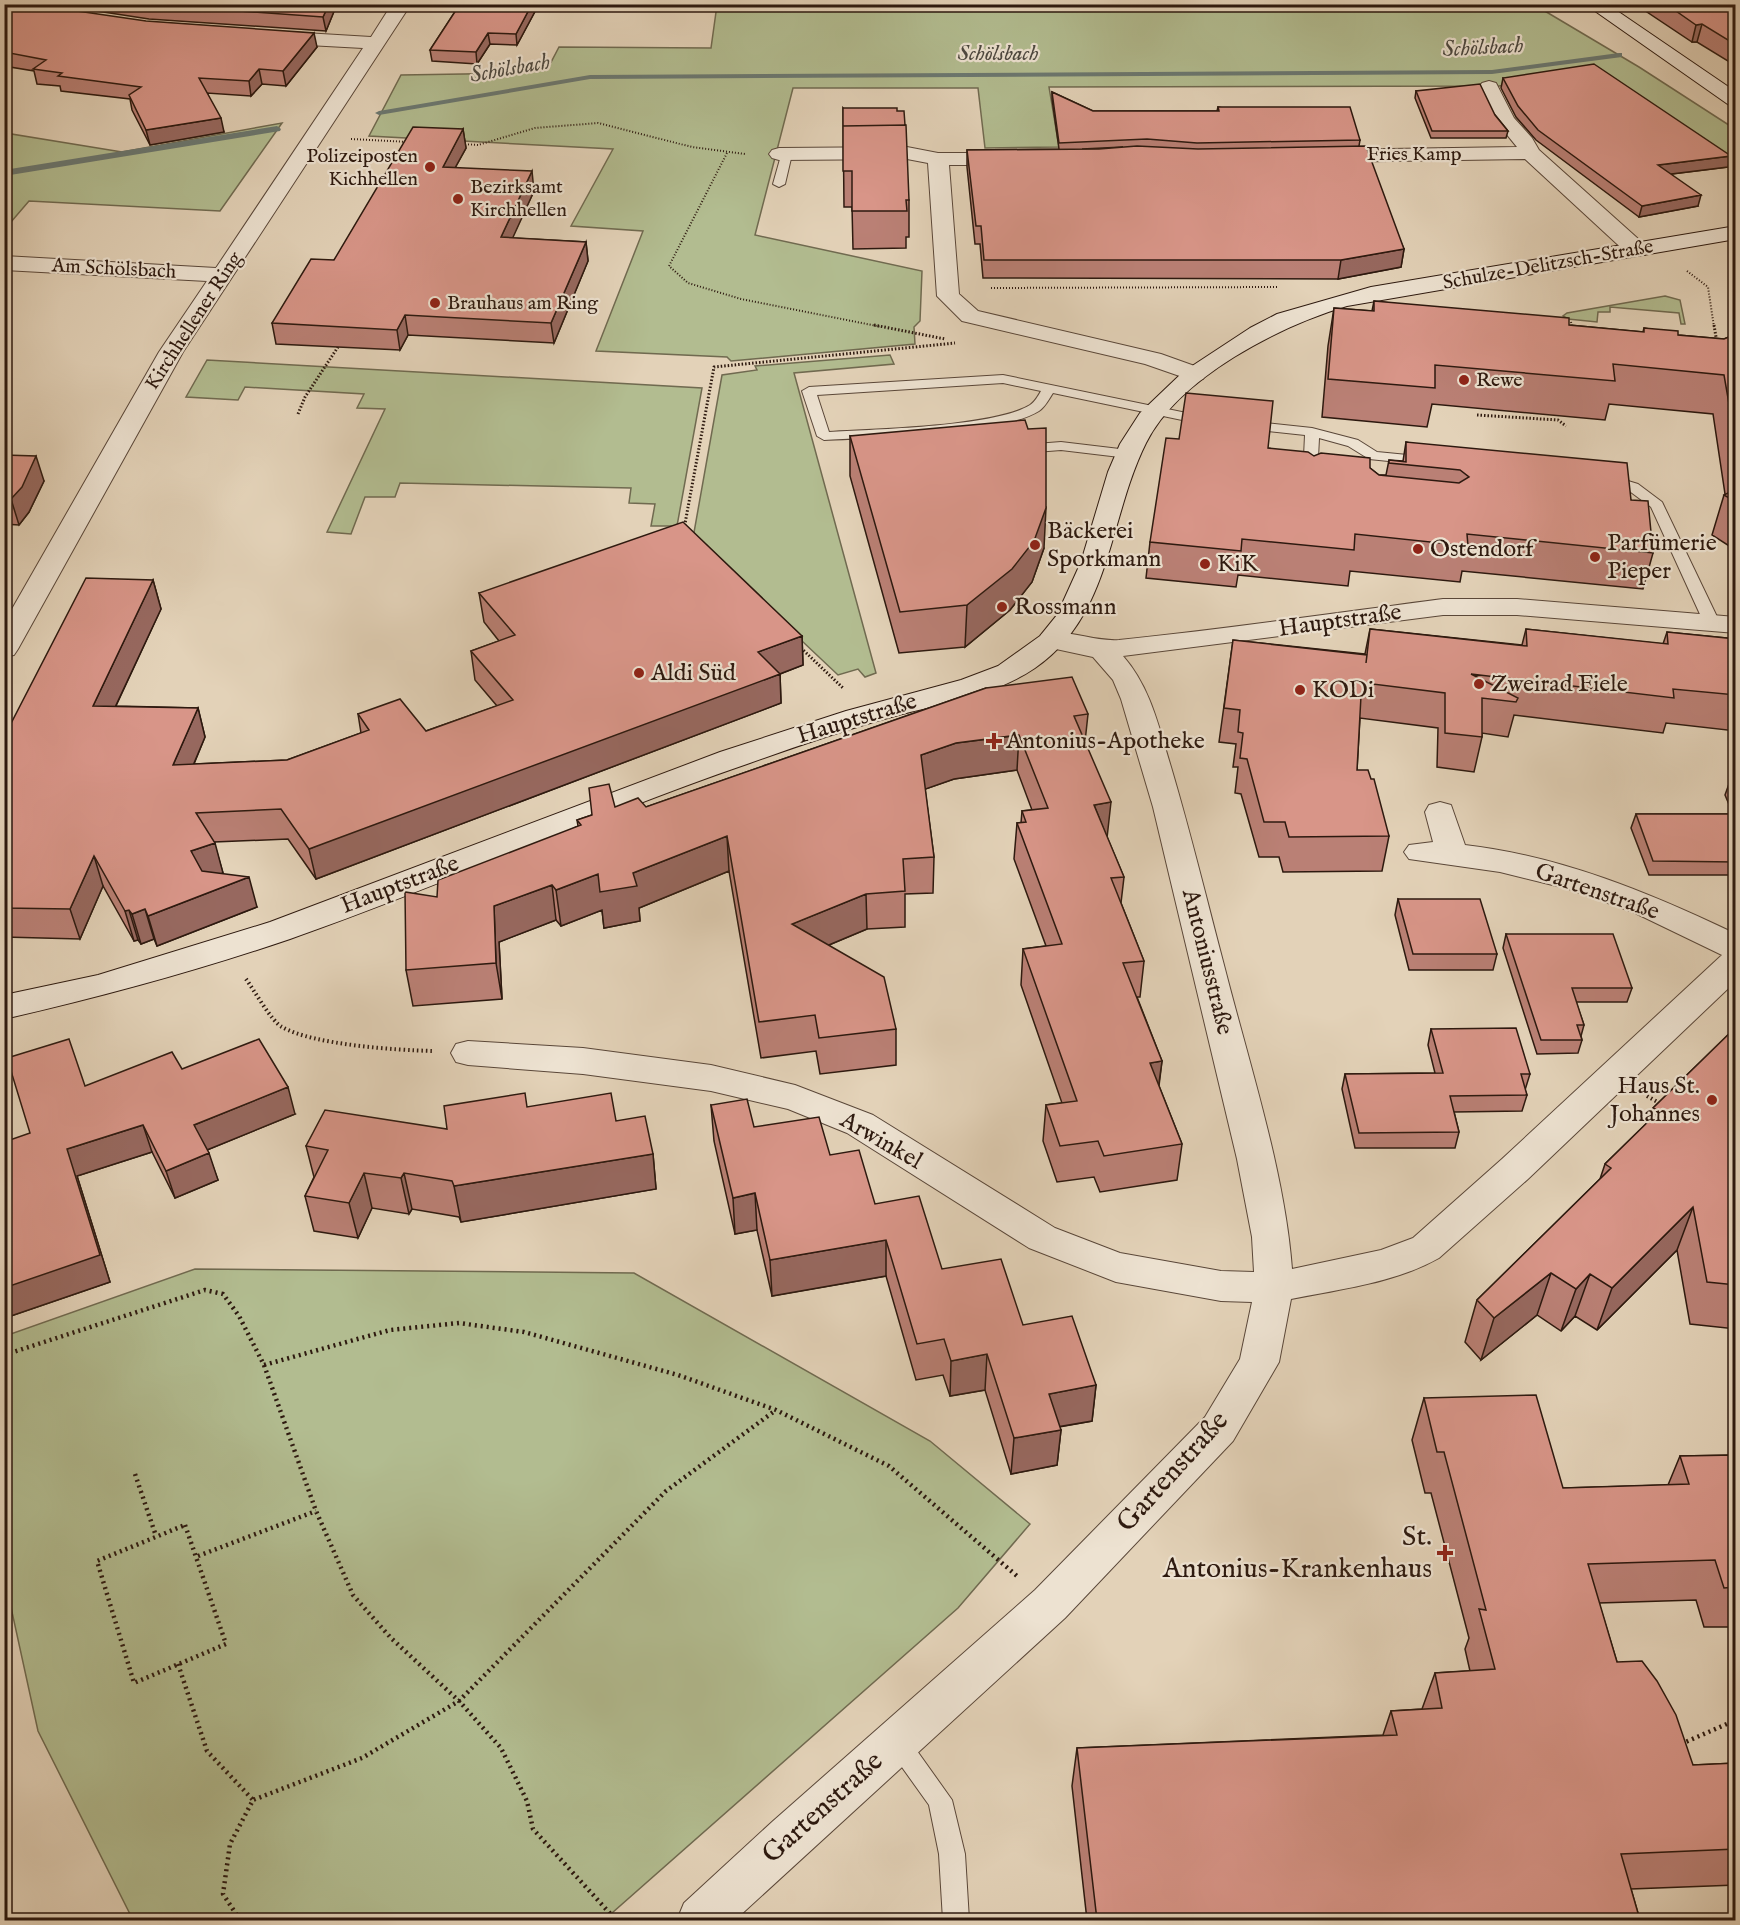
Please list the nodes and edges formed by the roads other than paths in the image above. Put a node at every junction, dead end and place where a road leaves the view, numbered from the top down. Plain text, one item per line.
1 (402, 4) edge
2 (1594, 4) edge
3 (248, 35) edge
4 (375, 43) junction
5 (1489, 87) dead end
6 (1736, 100) edge
7 (1530, 153) junction
8 (782, 154) joint
9 (1304, 157) edge
10 (938, 159) junction
11 (1029, 159) edge
12 (779, 184) dead end
13 (1736, 232) edge
14 (1646, 248) junction
15 (4, 263) edge
16 (223, 275) junction
17 (1194, 374) junction
18 (1050, 389) junction
19 (1154, 412) junction
20 (1312, 432) junction
21 (1014, 449) edge
22 (1128, 454) junction
23 (1374, 456) junction
24 (1443, 462) edge
25 (1374, 475) edge
26 (1588, 476) edge
27 (1310, 485) edge
28 (1724, 624) edge
29 (1053, 640) junction
30 (4, 650) edge
31 (1102, 650) junction
32 (1440, 812) dead end
33 (1420, 852) dead end
34 (1452, 853) junction
35 (1736, 948) edge
36 (1736, 961) edge
37 (4, 1007) edge
38 (468, 1053) road end
39 (1274, 1288) junction
40 (896, 1742) junction
41 (701, 1920) edge
42 (956, 1920) edge

1 - 4 street, Kirchhellener Ring
2 - 6 street
3 - 4 street
4 - 16 street, Kirchhellener Ring
5 - 7 street
7 - 9 street, Fries Kamp
7 - 14 street
8 - 10 street
8 - 12 lane
10 - 11 street
10 - 17 street
13 - 14 street, Schulze-Delitzsch-Straße
14 - 17 street, Schulze-Delitzsch-Straße
15 - 16 street, Am Schölsbach
16 - 30 street, Kirchhellener Ring
17 - 19 street, Schulze-Delitzsch-Straße
18 - 18 lane
18 - 19 lane
19 - 20 lane
19 - 22 street, Schulze-Delitzsch-Straße
20 - 23 lane
20 - 27 lane
21 - 22 lane
22 - 29 street, Schulze-Delitzsch-Straße
23 - 24 lane
23 - 25 lane
26 - 28 lane
28 - 31 street, Hauptstraße
29 - 31 street, Hauptstraße
29 - 37 street, Hauptstraße
31 - 39 street, Antoniusstraße
32 - 34 street
33 - 34 street, Gartenstraße
34 - 35 street, Gartenstraße
36 - 39 street
38 - 39 street, Arwinkel
39 - 40 street, Gartenstraße
40 - 41 street, Gartenstraße
40 - 42 lane

